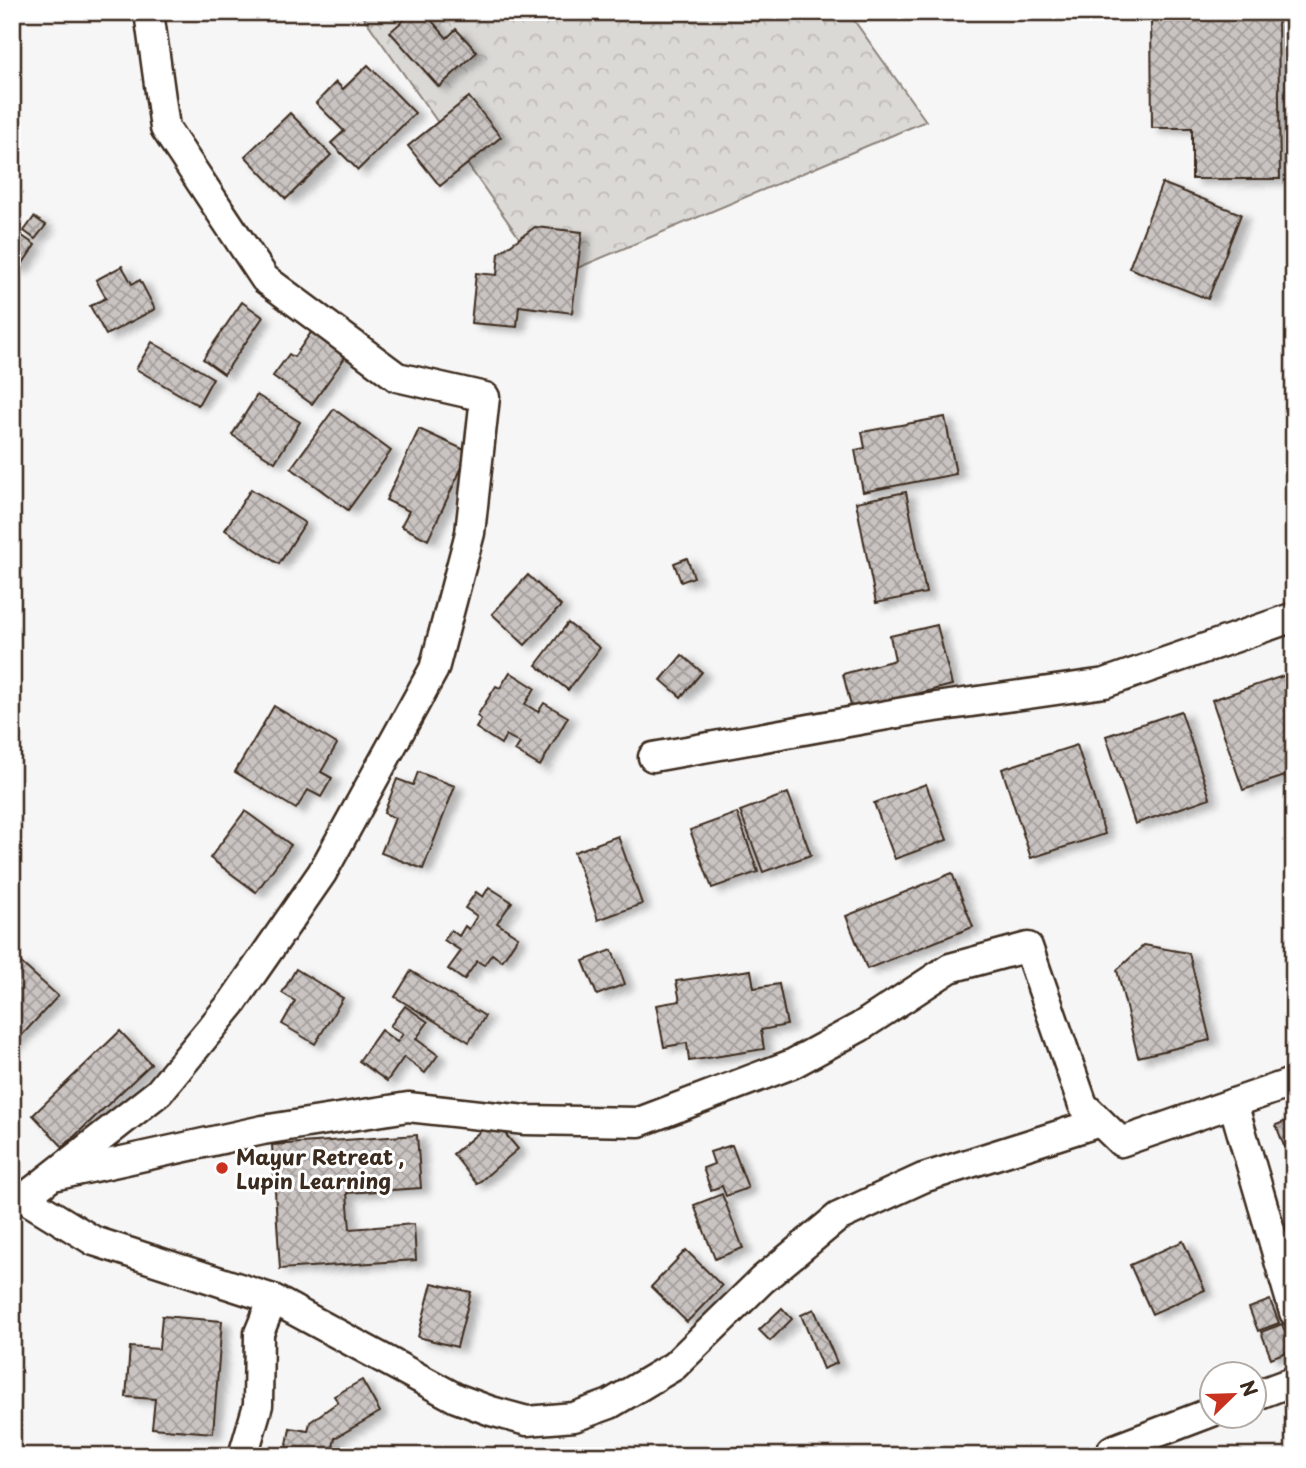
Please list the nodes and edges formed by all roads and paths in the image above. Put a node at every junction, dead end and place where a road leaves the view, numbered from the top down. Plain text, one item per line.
1 (149, 12) edge
2 (1294, 617) edge
3 (653, 757) dead end
4 (1294, 1082) edge
5 (1233, 1103) junction
6 (1100, 1122) junction
7 (51, 1176) junction
8 (18, 1199) edge
9 (273, 1299) junction
10 (1294, 1312) edge
11 (1294, 1381) edge
12 (1268, 1391) edge
13 (1198, 1417) edge
14 (245, 1456) edge
15 (1115, 1456) edge

1 - 7 street
2 - 3 street
4 - 5 street
5 - 6 street
5 - 10 street
6 - 7 street
6 - 9 street
7 - 8 street
8 - 9 street
9 - 14 street
11 - 12 street
13 - 15 street

